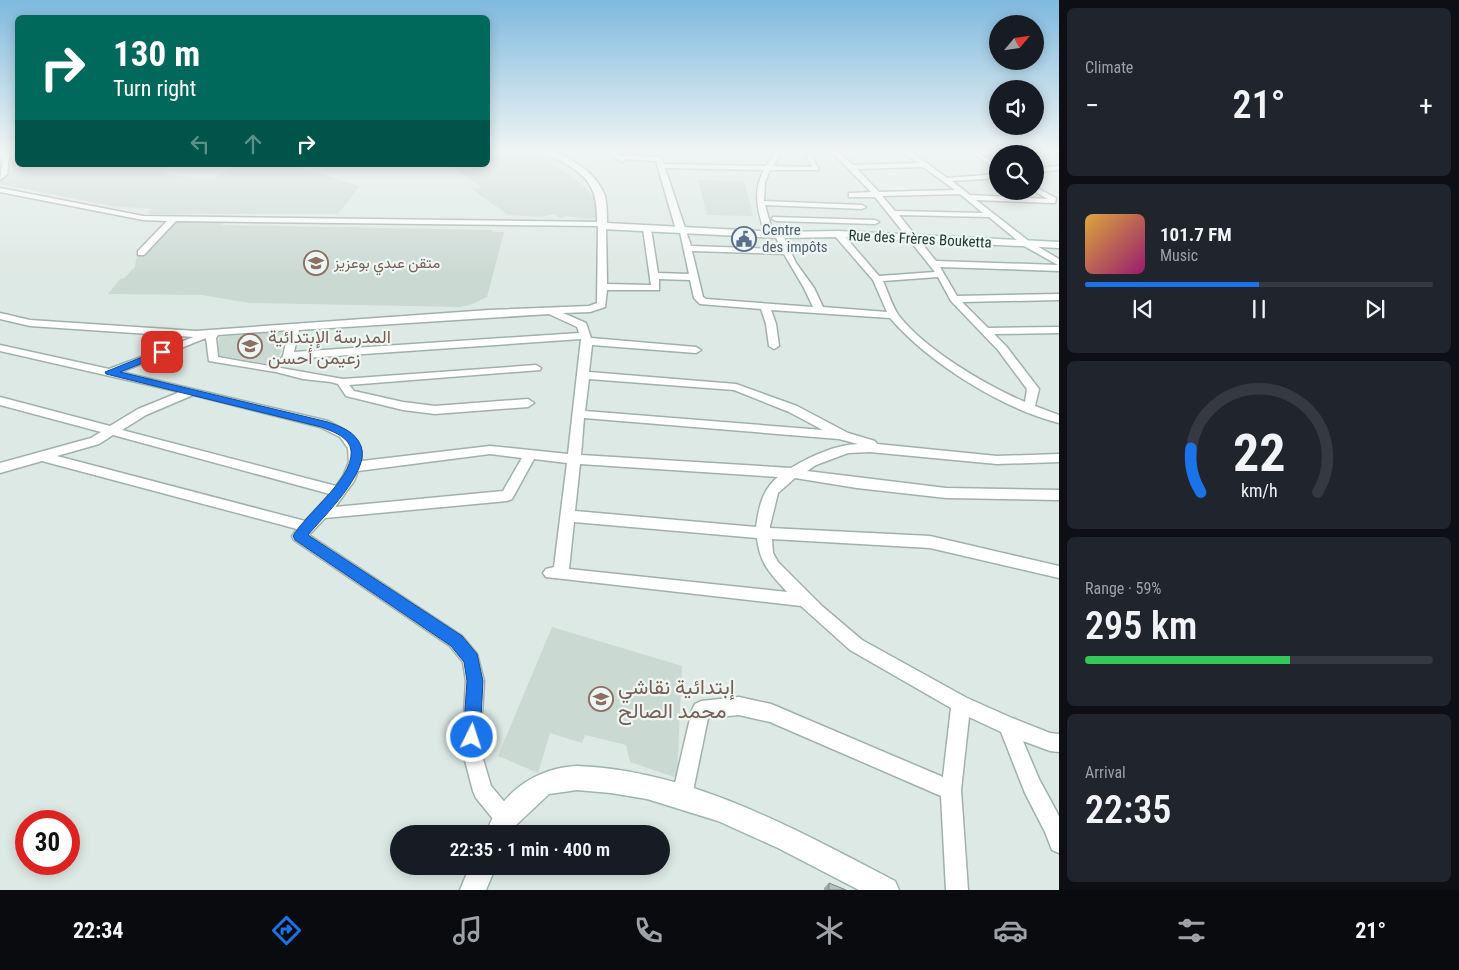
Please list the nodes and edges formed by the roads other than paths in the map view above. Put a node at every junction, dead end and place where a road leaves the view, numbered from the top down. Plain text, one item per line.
1 (8, 192) edge
2 (598, 192) edge
3 (669, 192) edge
4 (759, 192) edge
5 (873, 192) edge
6 (962, 192) joint
7 (1044, 194) edge
8 (876, 195) junction
9 (969, 198) junction
10 (1055, 200) edge
11 (760, 203) junction
12 (862, 207) junction
13 (893, 213) junction
14 (989, 215) junction
15 (174, 218) junction
16 (776, 219) dead end
17 (875, 222) junction
18 (602, 225) junction
19 (647, 229) junction
20 (681, 230) junction
21 (838, 234) junction
22 (774, 235) junction
23 (889, 238) junction
24 (914, 240) junction
25 (1027, 244) junction
26 (1059, 245) edge
27 (686, 248) junction
28 (787, 252) junction
29 (140, 253) dead end
30 (1059, 263) edge
31 (933, 264) junction
32 (1059, 268) edge
33 (940, 274) junction
34 (654, 276) junction
35 (693, 277) junction
36 (876, 279) junction
37 (603, 287) junction
38 (1059, 297) edge
39 (954, 299) junction
40 (765, 305) junction
41 (819, 309) junction
42 (548, 310) junction
43 (893, 315) junction
44 (0, 316) edge
45 (295, 326) junction
46 (1059, 330) edge
47 (986, 331) junction
48 (215, 333) junction
49 (586, 339) junction
50 (774, 346) dead end
51 (0, 348) edge
52 (696, 350) dead end
53 (288, 356) junction
54 (536, 368) dead end
55 (277, 369) junction
56 (110, 372) junction
57 (583, 375) junction
58 (342, 382) junction
59 (191, 392) junction
60 (0, 401) edge
61 (528, 403) dead end
62 (1028, 408) junction
63 (578, 414) junction
64 (1059, 419) edge
65 (115, 430) junction
66 (844, 436) junction
67 (854, 448) junction
68 (887, 449) junction
69 (530, 454) junction
70 (41, 456) junction
71 (1059, 458) edge
72 (573, 459) junction
73 (353, 467) junction
74 (0, 468) edge
75 (792, 473) junction
76 (339, 492) junction
77 (1059, 495) edge
78 (321, 512) junction
79 (567, 516) junction
80 (308, 527) junction
81 (764, 533) junction
82 (1059, 572) edge
83 (804, 600) junction
84 (961, 704) junction
85 (1008, 726) junction
86 (1059, 743) edge
87 (951, 790) junction
88 (682, 796) junction
89 (500, 825) edge
90 (502, 825) edge
91 (1059, 843) edge
92 (479, 875) edge
93 (472, 890) edge
94 (886, 890) edge
95 (957, 890) edge

1 - 15 street
2 - 18 main road
3 - 20 street
4 - 11 street
5 - 8 street
6 - 8 street
6 - 9 street
7 - 10 street
8 - 12 street
8 - 13 street
9 - 10 street
9 - 14 street
11 - 12 street
11 - 22 street
12 - 17 street
13 - 14 street
13 - 24 street
14 - 25 street
15 - 18 street
15 - 29 street
16 - 17 street
17 - 23 street
18 - 19 main road, Rue des Frères Bouketta
18 - 37 street
19 - 20 main road, Rue des Frères Bouketta
19 - 34 street
20 - 22 main road, Rue des Frères Bouketta
20 - 27 street
21 - 22 main road, Rue des Frères Bouketta
21 - 23 main road, Rue des Frères Bouketta
21 - 36 street
22 - 28 street
23 - 24 main road, Rue des Frères Bouketta
24 - 25 main road, Rue des Frères Bouketta
24 - 31 street
25 - 26 main road, Rue des Frères Bouketta
25 - 30 street
27 - 28 street
27 - 35 street
28 - 41 street
31 - 32 street
31 - 33 street
33 - 36 street
33 - 39 street
34 - 35 street
34 - 37 street
35 - 40 street
36 - 43 street
37 - 42 street
38 - 39 street
39 - 47 street
40 - 41 street
40 - 50 street
41 - 43 street
42 - 45 street
42 - 49 street
43 - 62 street
44 - 48 street
45 - 48 street
45 - 53 street
46 - 47 street
47 - 62 street
48 - 55 street
48 - 56 street
49 - 52 street
49 - 53 street
49 - 57 street
51 - 56 street
53 - 55 street
54 - 58 street
55 - 58 street
56 - 59 street
57 - 63 street
57 - 66 street
58 - 61 street
59 - 65 street
59 - 73 street
60 - 65 street
62 - 64 street
63 - 66 street
63 - 72 street
65 - 70 street
65 - 76 street
66 - 67 street
66 - 68 street
67 - 68 street
67 - 75 street
68 - 71 street
69 - 72 street
69 - 73 street
69 - 78 street
70 - 74 street
70 - 80 street
72 - 75 street
72 - 79 street
73 - 76 street
75 - 77 street
75 - 81 street
76 - 78 street
78 - 80 street
79 - 81 street
79 - 83 street
80 - 89 street
81 - 82 street
81 - 83 street
83 - 84 street
84 - 85 street
84 - 87 street
85 - 86 street
85 - 91 street
87 - 88 street
87 - 95 street
88 - 90 main road
88 - 94 main road
92 - 93 main road

